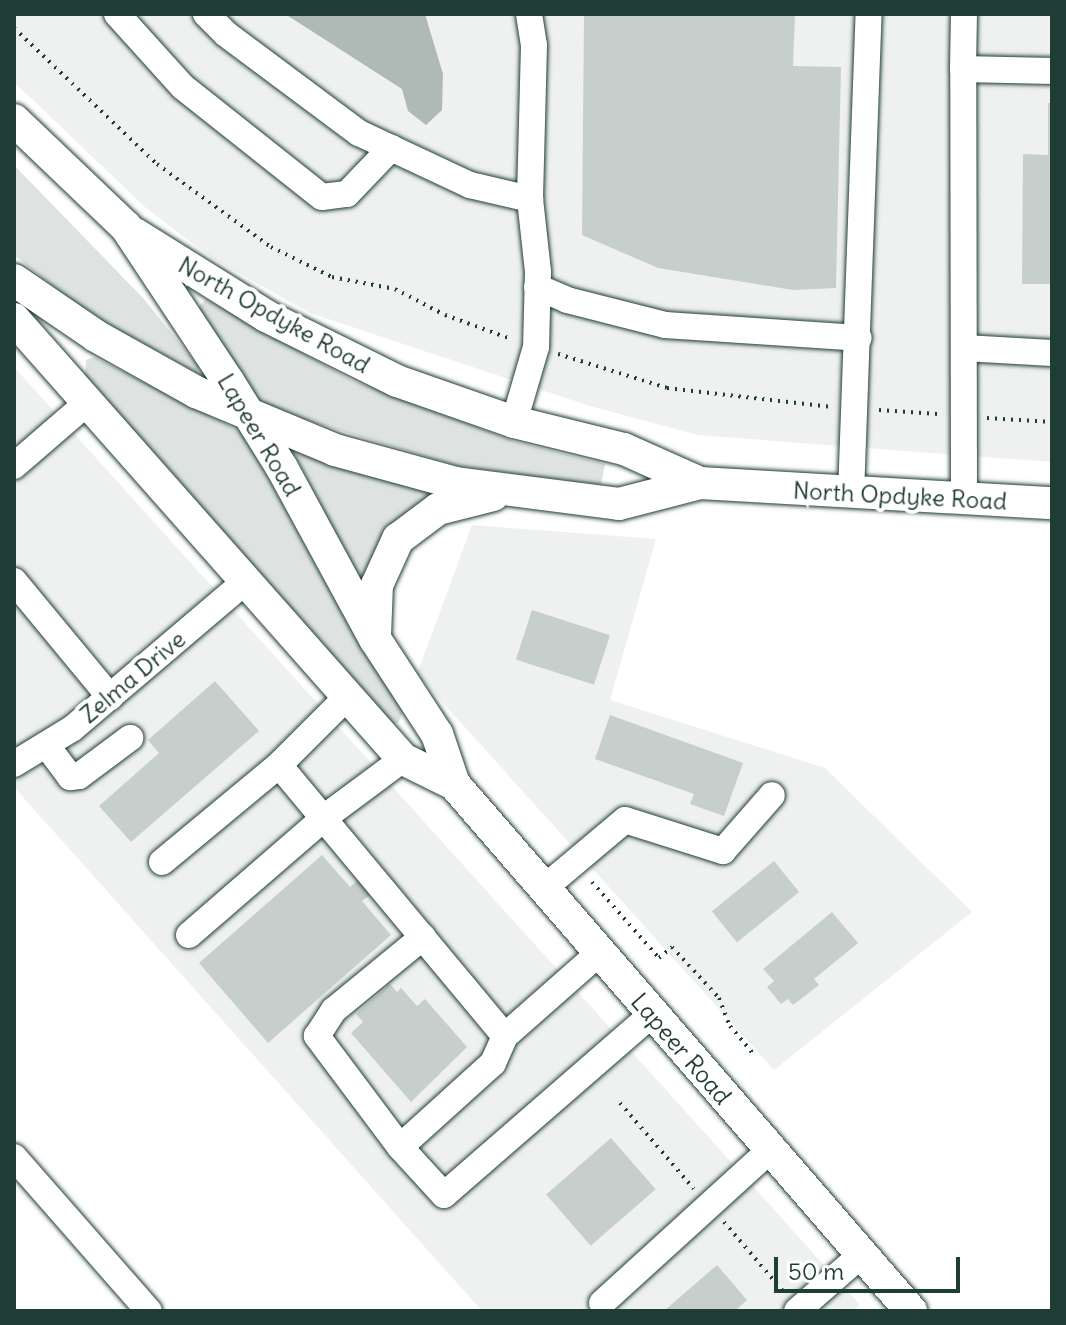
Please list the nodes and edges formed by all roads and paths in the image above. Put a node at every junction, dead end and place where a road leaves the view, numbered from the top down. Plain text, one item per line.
1 (117, 14) edge
2 (206, 14) edge
3 (529, 14) edge
4 (869, 14) edge
5 (964, 14) edge
6 (14, 28) edge
7 (963, 69) junction
8 (1052, 71) edge
9 (14, 120) edge
10 (391, 148) junction
11 (530, 199) junction
12 (126, 227) junction
13 (14, 280) edge
14 (537, 287) junction
15 (14, 319) edge
16 (859, 338) junction
17 (516, 341) dead end
18 (964, 348) junction
19 (556, 353) dead end
20 (1052, 353) edge
21 (87, 403) junction
22 (839, 408) dead end
23 (873, 410) dead end
24 (250, 415) junction
25 (952, 415) dead end
26 (979, 417) dead end
27 (514, 422) junction
28 (1052, 422) edge
29 (14, 466) edge
30 (700, 483) junction
31 (504, 492) junction
32 (851, 494) junction
33 (964, 500) junction
34 (1052, 503) edge
35 (247, 580) junction
36 (14, 581) edge
37 (375, 639) junction
38 (348, 696) junction
39 (110, 697) junction
40 (130, 738) dead end
41 (47, 746) junction
42 (403, 759) junction
43 (14, 764) edge
44 (279, 765) junction
45 (454, 784) junction
46 (772, 795) dead end
47 (325, 817) junction
48 (162, 862) dead end
49 (575, 863) junction
50 (543, 889) junction
51 (189, 935) dead end
52 (423, 937) junction
53 (598, 954) junction
54 (651, 1015) junction
55 (505, 1036) junction
56 (755, 1056) dead end
57 (400, 1147) junction
58 (770, 1150) junction
59 (14, 1157) edge
60 (861, 1255) junction
61 (602, 1303) dead end
62 (149, 1311) edge
63 (797, 1311) edge
64 (911, 1311) edge

1 - 10 street
2 - 10 street
3 - 11 street
4 - 16 street
5 - 7 street
6 - 17 path
7 - 8 street
7 - 18 street
9 - 12 main road, Lapeer Road
10 - 11 street
11 - 14 street
12 - 24 main road, Lapeer Road
12 - 27 main road, North Opdyke Road
13 - 24 main road, North Opdyke Road
14 - 16 street
14 - 27 street
15 - 21 main road, Lapeer Road
16 - 32 street
18 - 20 street
18 - 33 street
19 - 22 path
21 - 29 street
21 - 35 main road, Lapeer Road
23 - 25 path
24 - 31 main road, North Opdyke Road
24 - 37 main road, Lapeer Road
26 - 28 path
27 - 30 main road, North Opdyke Road
30 - 31 main road, North Opdyke Road
30 - 32 main road, North Opdyke Road
31 - 37 main road
32 - 33 main road, North Opdyke Road
33 - 34 main road, North Opdyke Road
35 - 38 main road, Lapeer Road
35 - 39 street, Zelma Drive
36 - 39 street
37 - 45 main road, Lapeer Road
38 - 42 main road, Lapeer Road
38 - 44 street
39 - 41 street, Zelma Drive
40 - 41 street
41 - 43 street, Zelma Drive
42 - 45 main road, Lapeer Road
42 - 47 street
44 - 47 street
44 - 48 street
45 - 50 main road, Lapeer Road
46 - 49 street
47 - 51 street
47 - 52 street
49 - 50 street
49 - 56 path
50 - 53 main road, Lapeer Road
52 - 55 street
52 - 57 street
53 - 54 main road, Lapeer Road
53 - 55 street
54 - 57 street
54 - 58 main road, Lapeer Road
55 - 57 street
58 - 60 main road, Lapeer Road
58 - 61 street
59 - 62 street
60 - 63 street
60 - 64 main road, Lapeer Road

